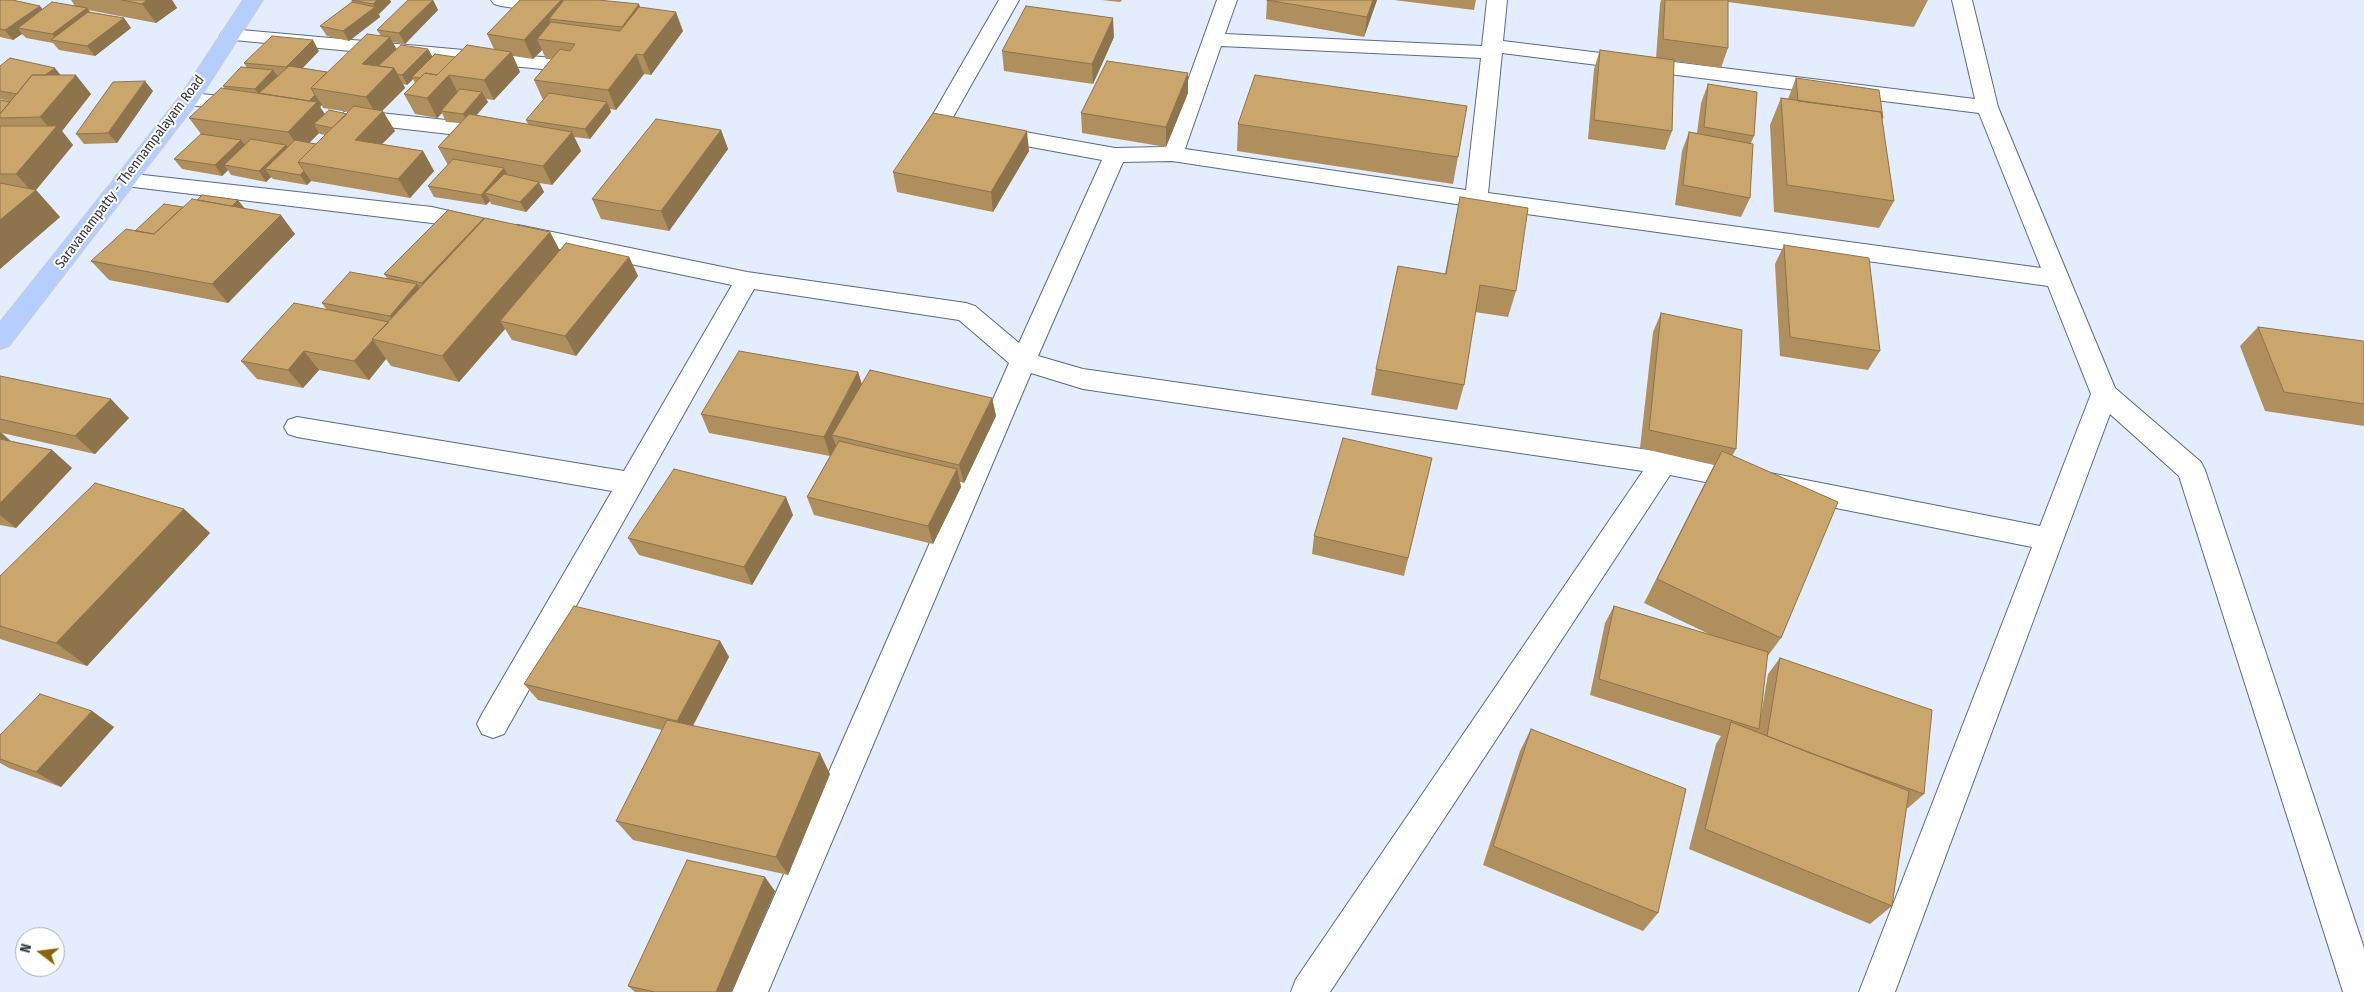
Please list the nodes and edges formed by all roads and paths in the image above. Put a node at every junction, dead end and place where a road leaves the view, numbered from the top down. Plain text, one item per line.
1 (253, 0) edge
2 (502, 0) edge
3 (592, 0) edge
4 (1009, 0) edge
5 (1227, 0) edge
6 (1496, 0) edge
7 (1962, 0) edge
8 (230, 35) junction
9 (1212, 40) junction
10 (1491, 49) junction
11 (575, 66) edge
12 (189, 99) junction
13 (1987, 107) junction
14 (268, 108) edge
15 (328, 114) edge
16 (516, 135) edge
17 (1172, 154) junction
18 (1115, 155) junction
19 (125, 180) junction
20 (1476, 199) junction
21 (2058, 278) junction
22 (747, 280) junction
23 (0, 340) edge
24 (1023, 361) junction
25 (2104, 394) junction
26 (297, 426) dead end
27 (1664, 463) junction
28 (631, 484) junction
29 (2049, 539) junction
30 (493, 724) dead end
31 (750, 992) edge
32 (1309, 992) edge
33 (1877, 992) edge
34 (2361, 992) edge

1 - 8 main road, Saravanampatty - Thennampalayam Road
2 - 3 street
4 - 18 street
5 - 9 street
6 - 10 street
7 - 13 street
8 - 11 street
8 - 12 main road, Saravanampatty - Thennampalayam Road
9 - 10 street
9 - 17 street
10 - 13 street
10 - 20 street
12 - 14 street
12 - 19 main road, Saravanampatty - Thennampalayam Road
13 - 21 street
15 - 16 street
17 - 18 street
17 - 20 street
18 - 24 street
19 - 22 street
19 - 23 main road, Saravanampatty - Thennampalayam Road
20 - 21 street
21 - 25 street
22 - 24 street
22 - 28 street
24 - 27 street
24 - 31 street
25 - 29 street
25 - 34 street
26 - 28 street
27 - 29 street
27 - 32 street
28 - 30 street
29 - 33 street

